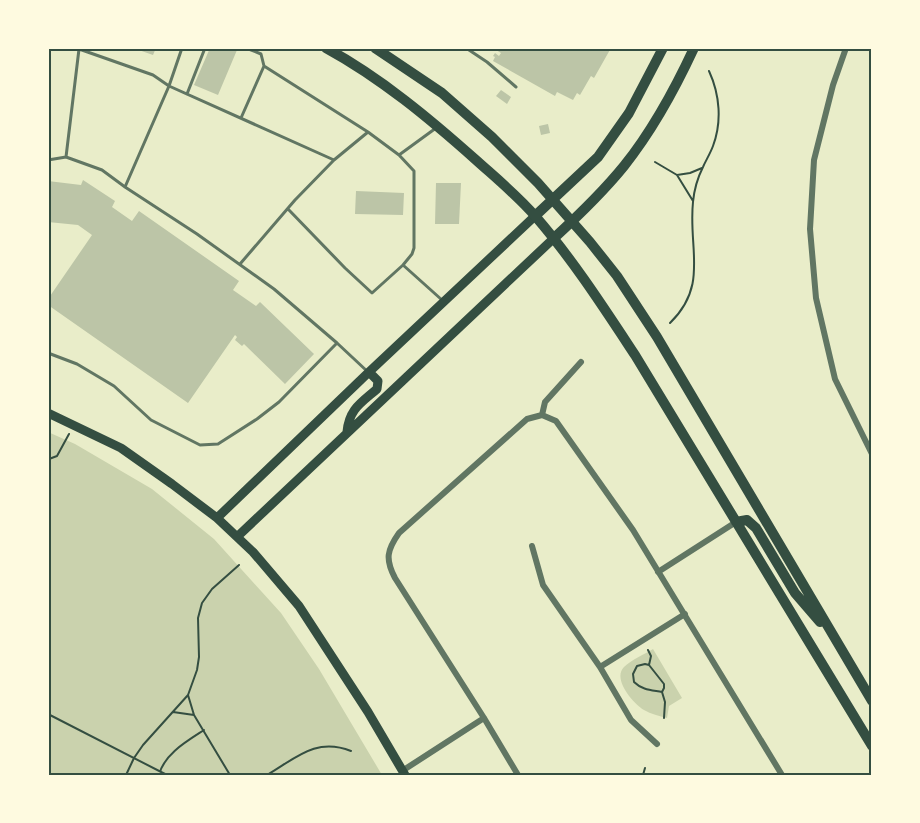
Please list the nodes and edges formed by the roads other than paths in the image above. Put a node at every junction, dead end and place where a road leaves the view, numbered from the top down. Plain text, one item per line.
1 (182, 48) edge
2 (205, 48) edge
3 (246, 48) edge
4 (326, 48) edge
5 (375, 48) edge
6 (466, 48) edge
7 (663, 48) edge
8 (694, 48) edge
9 (846, 48) edge
10 (264, 66) junction
11 (168, 86) junction
12 (516, 87) dead end
13 (187, 94) junction
14 (241, 118) junction
15 (437, 127) junction
16 (368, 132) junction
17 (399, 155) junction
18 (66, 157) junction
19 (48, 160) edge
20 (334, 160) junction
21 (125, 187) junction
22 (553, 200) junction
23 (288, 209) junction
24 (535, 216) junction
25 (572, 221) junction
26 (553, 239) junction
27 (240, 264) junction
28 (403, 264) junction
29 (443, 302) junction
30 (337, 343) junction
31 (48, 353) edge
32 (581, 362) dead end
33 (369, 372) junction
34 (48, 413) edge
35 (542, 415) junction
36 (347, 432) junction
37 (872, 453) edge
38 (217, 518) junction
39 (736, 522) junction
40 (237, 536) junction
41 (532, 546) dead end
42 (658, 572) junction
43 (685, 614) junction
44 (837, 643) junction
45 (600, 667) junction
46 (872, 701) edge
47 (484, 718) junction
48 (657, 744) dead end
49 (872, 746) edge
50 (404, 773) edge
51 (518, 775) edge
52 (782, 775) edge

1 - 11 lane
2 - 13 lane
3 - 10 lane
4 - 15 main road
5 - 22 main road
6 - 12 lane
7 - 22 main road
8 - 25 main road
9 - 37 street
10 - 14 lane
10 - 16 lane
11 - 13 lane
11 - 18 lane
11 - 21 lane
13 - 14 lane
14 - 20 lane
15 - 17 lane
15 - 24 main road
16 - 17 lane
16 - 20 lane
17 - 28 lane
18 - 19 lane
18 - 21 lane
20 - 23 lane
21 - 27 lane
22 - 24 main road
22 - 25 main road
23 - 27 lane
23 - 28 lane
24 - 26 main road
24 - 29 main road
25 - 26 main road
25 - 44 main road
26 - 36 main road
26 - 39 main road
27 - 30 lane
28 - 29 lane
29 - 33 main road
30 - 31 lane
30 - 33 lane
32 - 35 street
33 - 36 main road
33 - 38 main road
34 - 38 main road
35 - 42 street
35 - 47 street
36 - 40 main road
38 - 40 main road
39 - 42 street
39 - 44 main road
39 - 49 main road
40 - 50 main road
41 - 45 street
42 - 43 street
43 - 45 street
43 - 52 street
44 - 46 main road
45 - 48 street
47 - 50 street
47 - 51 street

